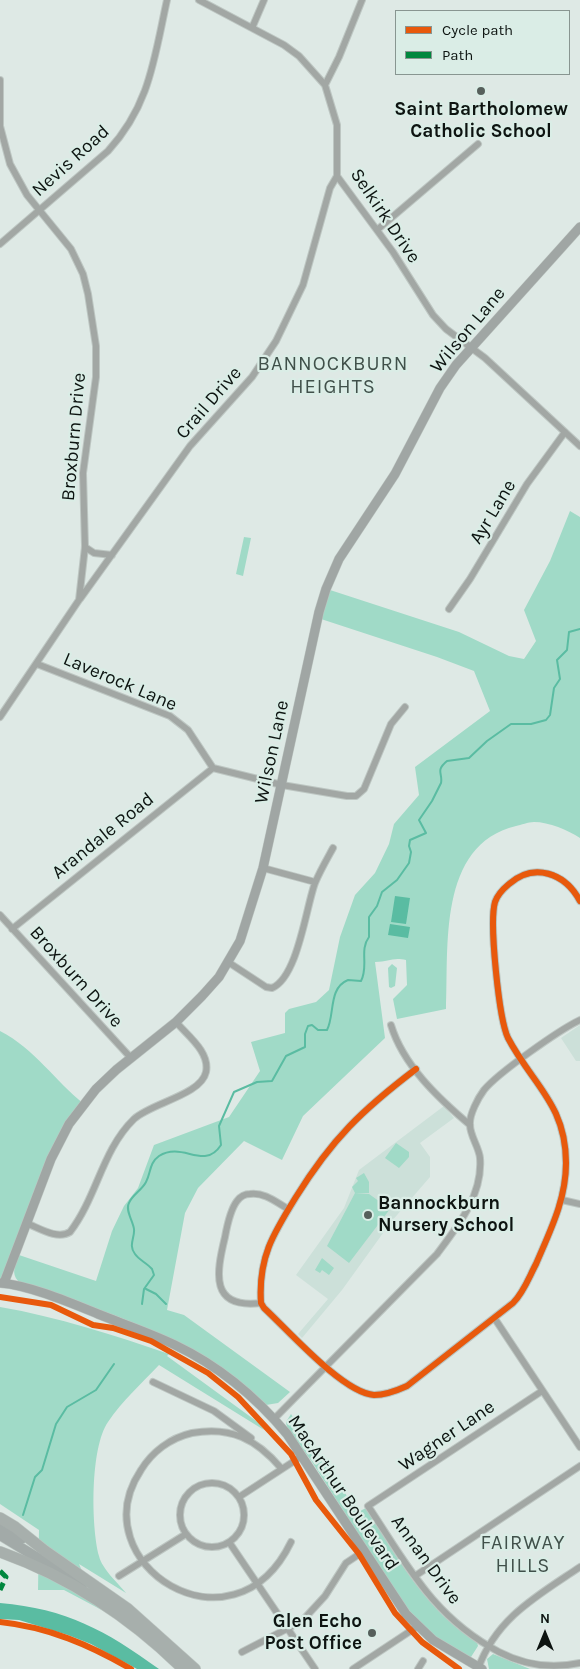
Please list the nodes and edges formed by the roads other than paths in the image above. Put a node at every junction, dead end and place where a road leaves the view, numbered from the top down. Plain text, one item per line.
1 (168, 0) edge
2 (199, 0) edge
3 (264, 0) edge
4 (362, 0) edge
5 (252, 28) junction
6 (0, 80) edge
7 (325, 85) junction
8 (478, 144) dead end
9 (337, 176) junction
10 (40, 210) junction
11 (580, 227) edge
12 (377, 230) junction
13 (0, 244) edge
14 (471, 348) junction
15 (565, 432) junction
16 (580, 446) edge
17 (85, 546) junction
18 (112, 555) junction
19 (79, 600) junction
20 (449, 609) dead end
21 (37, 664) junction
22 (405, 707) dead end
23 (0, 717) edge
24 (213, 768) junction
25 (282, 785) junction
26 (333, 848) dead end
27 (263, 868) junction
28 (315, 882) junction
29 (580, 901) edge
30 (0, 915) edge
31 (12, 929) junction
32 (228, 962) junction
33 (580, 1020) edge
34 (176, 1022) junction
35 (391, 1025) dead end
36 (131, 1058) junction
37 (523, 1059) junction
38 (416, 1069) junction
39 (470, 1125) junction
40 (562, 1200) junction
41 (580, 1204) edge
42 (288, 1209) junction
43 (26, 1223) junction
44 (2, 1283) edge
45 (261, 1303) junction
46 (496, 1319) junction
47 (327, 1367) junction
48 (154, 1382) dead end
49 (542, 1391) junction
50 (274, 1419) junction
51 (580, 1447) edge
52 (267, 1452) junction
53 (302, 1456) junction
54 (580, 1466) edge
55 (281, 1468) junction
56 (239, 1497) junction
57 (368, 1506) joint
58 (0, 1518) edge
59 (0, 1526) edge
60 (186, 1534) junction
61 (0, 1535) edge
62 (229, 1542) junction
63 (290, 1542) dead end
64 (364, 1551) junction
65 (0, 1552) edge
66 (46, 1552) junction
67 (142, 1562) junction
68 (580, 1568) edge
69 (119, 1576) dead end
70 (415, 1576) junction
71 (258, 1584) junction
72 (113, 1610) junction
73 (418, 1626) junction
74 (288, 1630) junction
75 (487, 1645) junction
76 (242, 1652) dead end
77 (422, 1661) dead end
78 (580, 1663) edge
79 (480, 1668) edge
80 (183, 1669) edge
81 (195, 1669) edge
82 (315, 1669) edge
83 (353, 1669) edge
84 (418, 1669) edge

1 - 10 street, Nevis Road
2 - 5 street, Selkirk Drive
3 - 5 street
4 - 7 street
5 - 7 street, Selkirk Drive
6 - 10 street, Broxburn Drive
7 - 9 street, Selkirk Drive
8 - 12 street
9 - 12 street, Selkirk Drive
9 - 18 street, Crail Drive
10 - 13 street, Nevis Road
10 - 17 street, Broxburn Drive
11 - 14 main road, Wilson Lane
12 - 14 street, Selkirk Drive
14 - 15 street, Selkirk Drive
14 - 25 main road, Wilson Lane
15 - 16 street, Selkirk Drive
15 - 20 street, Ayr Lane
17 - 18 street
17 - 19 street, Broxburn Drive
18 - 19 street, Crail Drive
19 - 21 street, Broxburn Drive
21 - 23 street, Broxburn Drive
21 - 24 street, Laverock Lane
22 - 25 street
24 - 25 street
24 - 31 street, Arandale Road
25 - 27 main road, Wilson Lane
26 - 28 street
27 - 28 street
27 - 32 main road, Wilson Lane
28 - 32 street
29 - 37 street
30 - 31 street, Broxburn Drive
31 - 36 street, Broxburn Drive
32 - 34 main road, Wilson Lane
33 - 37 street
34 - 36 main road, Wilson Lane
34 - 43 street
35 - 38 street
36 - 43 main road, Wilson Lane
37 - 39 street
37 - 40 street
38 - 39 street
38 - 42 street
39 - 47 street
40 - 41 street
40 - 46 street
42 - 45 street
42 - 45 street
43 - 44 main road, Wilson Lane
44 - 50 main road, MacArthur Boulevard
45 - 47 street
46 - 47 street
46 - 49 street
47 - 50 street
48 - 52 street
49 - 51 street
49 - 57 street, Wagner Lane
50 - 53 main road, MacArthur Boulevard
52 - 55 street
52 - 67 street
53 - 55 street
53 - 64 main road, MacArthur Boulevard
54 - 70 street
55 - 56 street
56 - 60 street
56 - 62 street
57 - 70 street, Annan Drive
58 - 66 highway
59 - 66 main road
60 - 62 street
60 - 67 street
61 - 72 main road
62 - 71 street
63 - 71 street
64 - 73 main road, MacArthur Boulevard
64 - 74 street
65 - 72 highway
66 - 81 highway
67 - 69 street
67 - 71 street
68 - 75 street
70 - 75 street, Annan Drive
71 - 74 street
72 - 80 highway
73 - 79 main road, MacArthur Boulevard
73 - 83 street
74 - 76 street
74 - 82 street
75 - 78 street, Annan Drive
75 - 79 street
77 - 84 street

